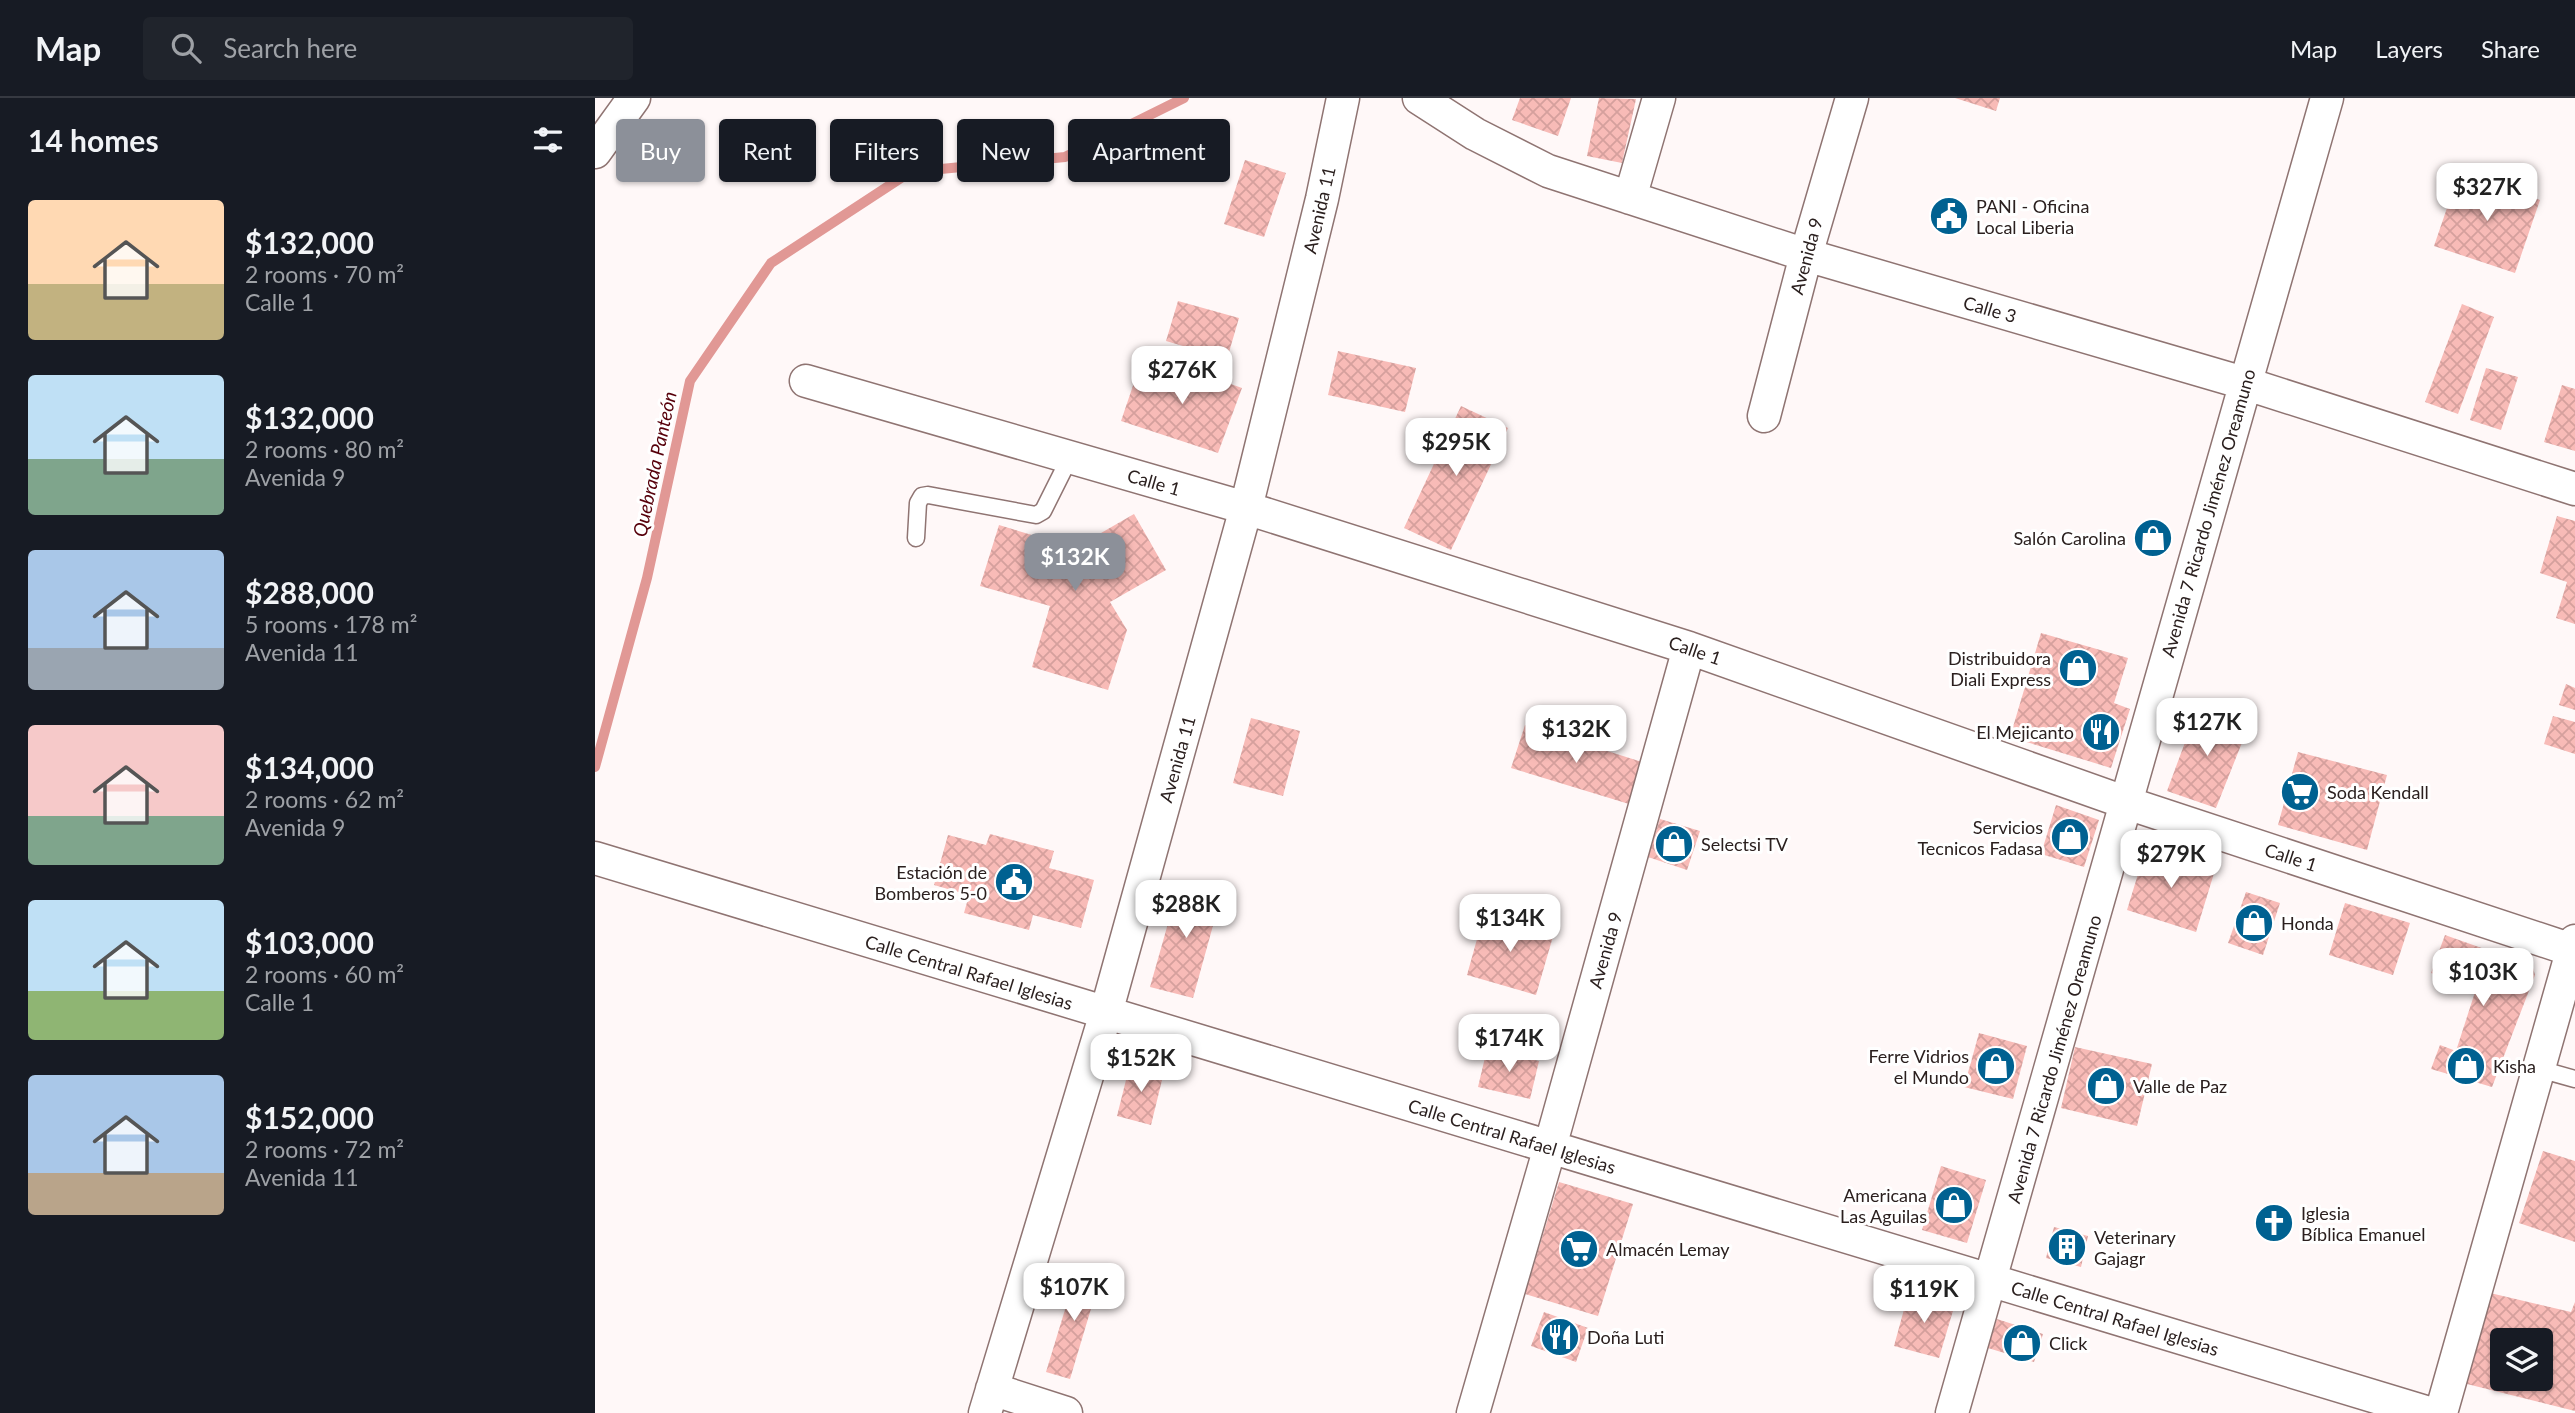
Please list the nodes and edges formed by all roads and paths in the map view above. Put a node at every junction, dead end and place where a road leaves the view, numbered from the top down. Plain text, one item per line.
1 (634, 98) edge
2 (1343, 98) edge
3 (1419, 98) edge
4 (1659, 98) edge
5 (1852, 98) edge
6 (2327, 98) edge
7 (595, 152) edge
8 (1629, 198) junction
9 (1806, 256) junction
10 (806, 381) dead end
11 (2244, 383) junction
12 (1764, 415) dead end
13 (1070, 457) junction
14 (2575, 489) edge
15 (1247, 508) junction
16 (916, 538) dead end
17 (1689, 648) junction
18 (2127, 803) junction
19 (609, 862) edge
20 (2574, 947) edge
21 (1106, 1013) junction
22 (2539, 1069) junction
23 (2575, 1079) edge
24 (1551, 1147) junction
25 (1991, 1281) junction
26 (988, 1401) edge
27 (1066, 1413) edge
28 (1473, 1413) edge
29 (1952, 1413) edge
30 (2429, 1413) edge
31 (2441, 1413) edge

1 - 7 street
2 - 15 street, Avenida 11
3 - 8 street, Calle 3
4 - 8 street
5 - 9 street, Avenida 9
6 - 11 street, Avenida 7 Ricardo Jiménez Oreamuno
8 - 9 street, Calle 3
9 - 11 street, Calle 3
9 - 12 street, Avenida 9
10 - 13 street, Calle 1
11 - 14 street, Calle 3
11 - 18 street, Avenida 7 Ricardo Jiménez Oreamuno
13 - 15 street, Calle 1
13 - 16 lane
15 - 17 street, Calle 1
15 - 21 street, Avenida 11
17 - 18 street, Calle 1
17 - 24 street, Avenida 9
18 - 20 street, Calle 1
18 - 25 street, Avenida 7 Ricardo Jiménez Oreamuno
19 - 21 street, Calle Central Rafael Iglesias
20 - 22 street
21 - 24 street, Calle Central Rafael Iglesias
21 - 26 street, Avenida 11
22 - 23 lane
22 - 31 street
24 - 25 street, Calle Central Rafael Iglesias
24 - 28 street, Avenida 9
25 - 29 street, Avenida 7 Ricardo Jiménez Oreamuno
25 - 30 street, Calle Central Rafael Iglesias
26 - 27 street

